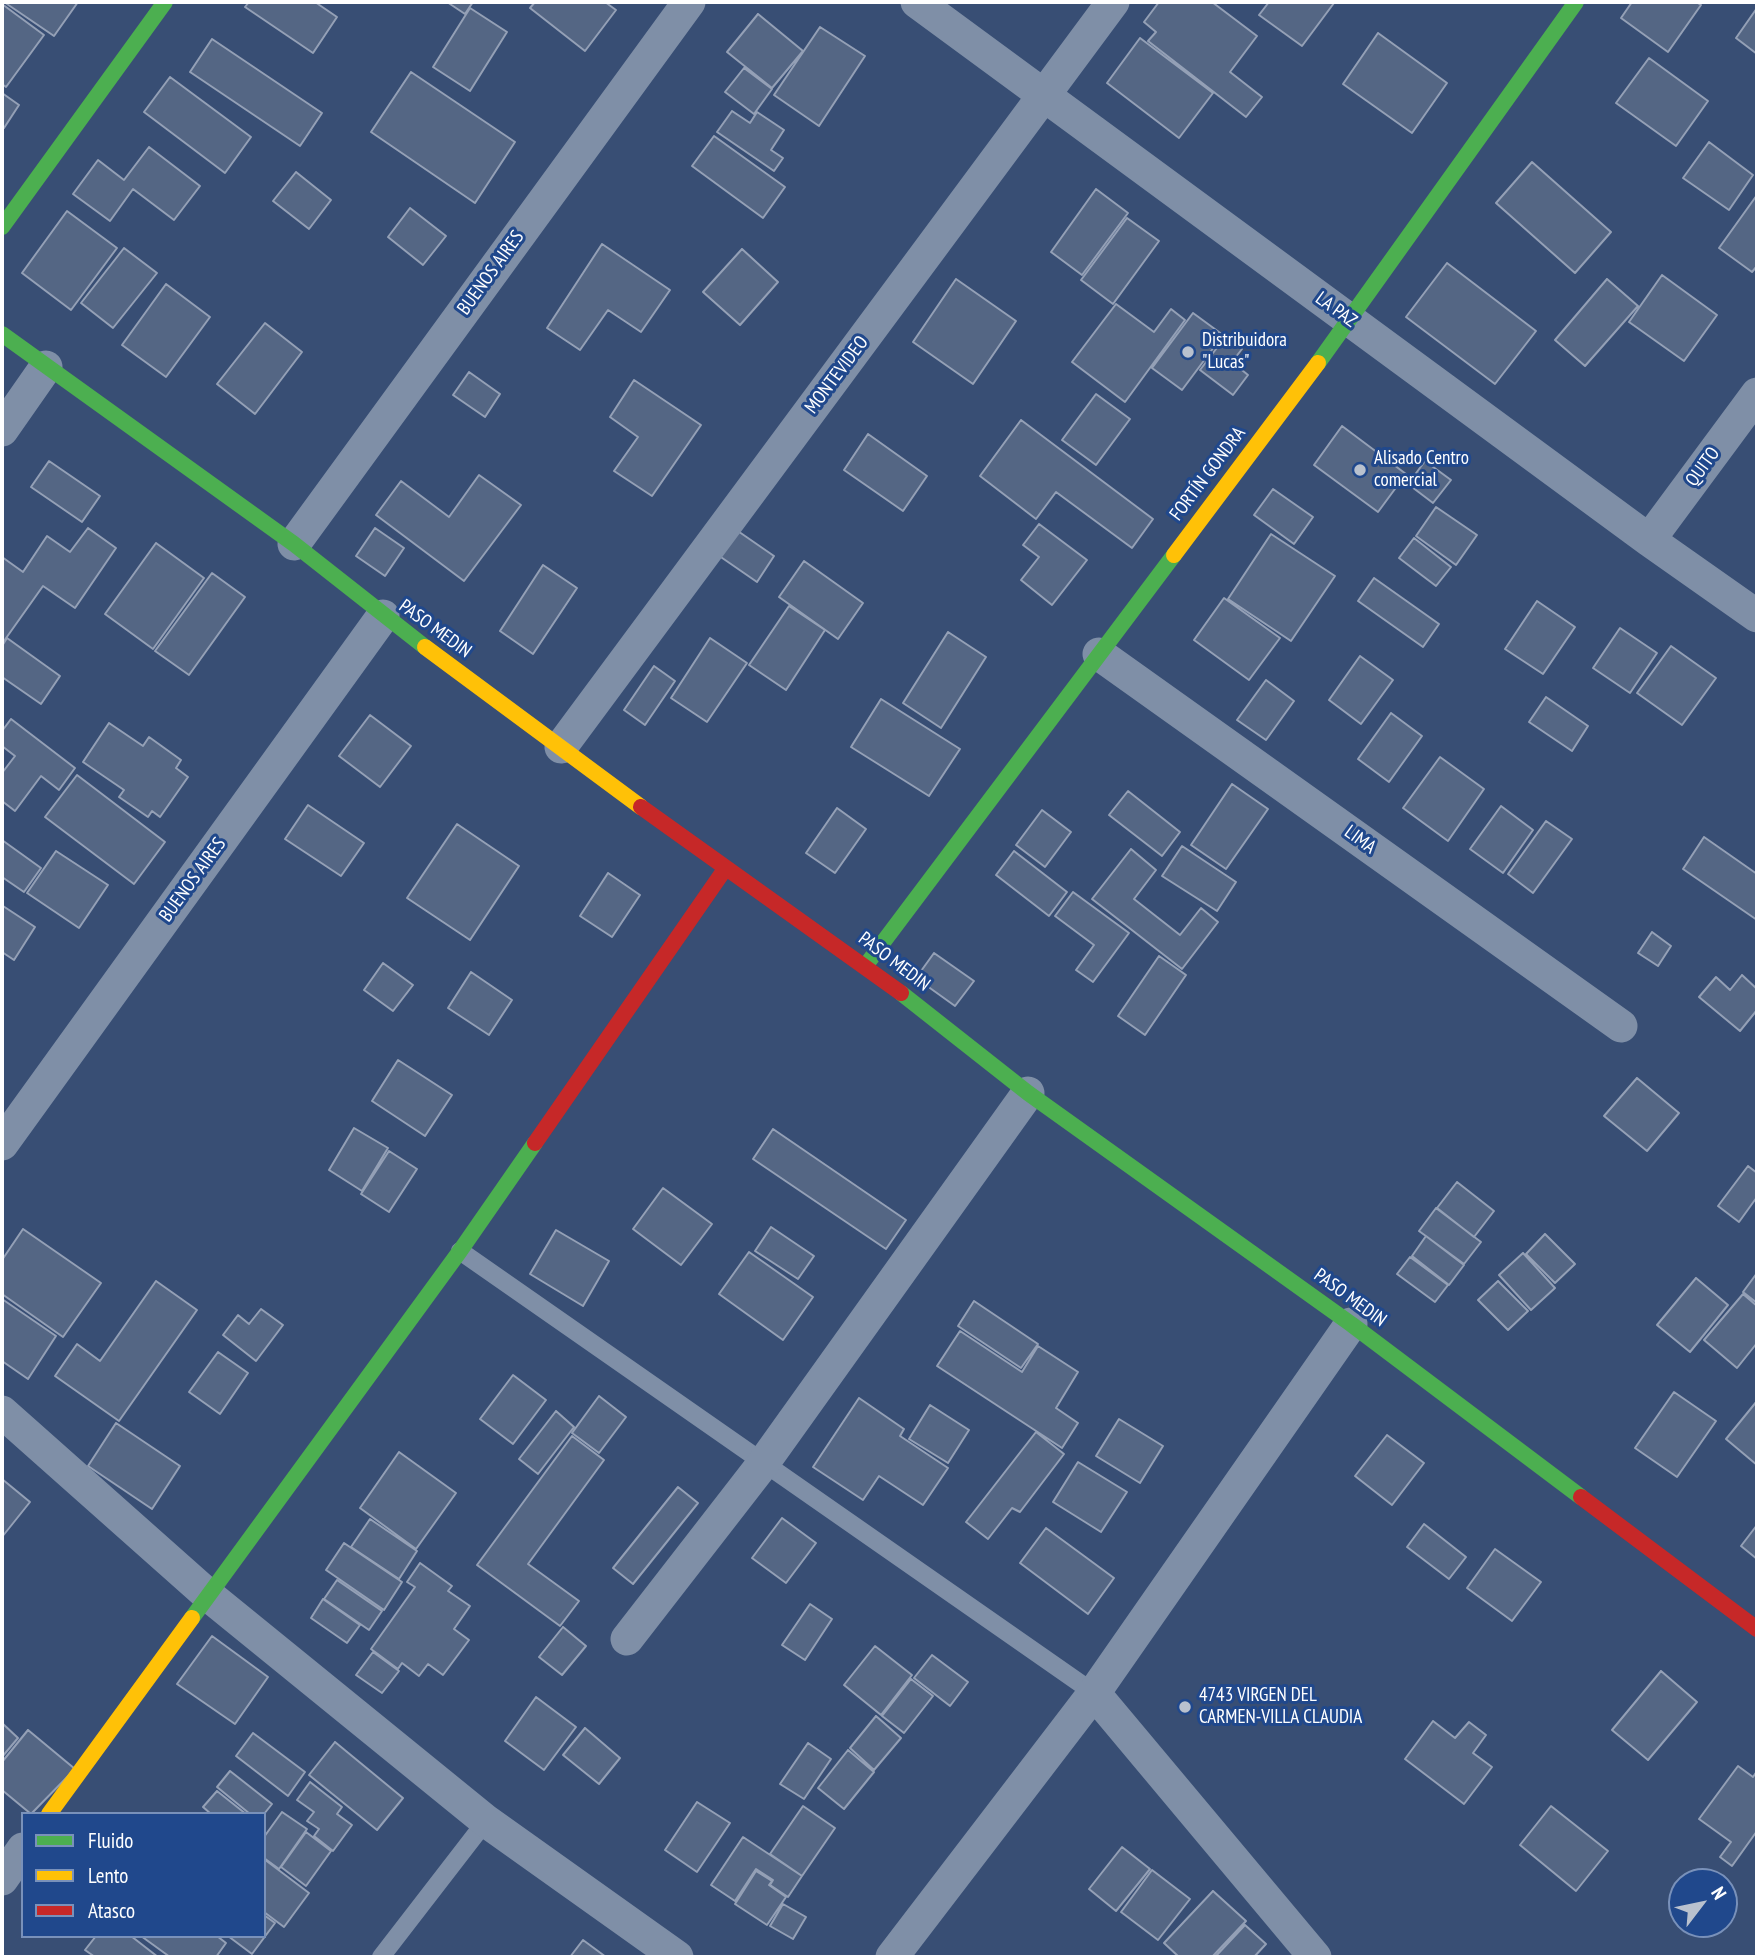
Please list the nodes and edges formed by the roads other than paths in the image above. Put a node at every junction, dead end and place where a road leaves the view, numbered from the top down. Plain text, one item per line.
1 (166, 2) edge
2 (689, 2) edge
3 (918, 2) edge
4 (1112, 2) edge
5 (1577, 2) edge
6 (1044, 95) junction
7 (2, 227) edge
8 (1350, 320) junction
9 (2, 334) edge
10 (46, 367) junction
11 (1757, 394) edge
12 (2, 430) edge
13 (1649, 540) junction
14 (294, 544) junction
15 (1757, 616) edge
16 (383, 617) junction
17 (1099, 654) junction
18 (561, 747) junction
19 (725, 869) junction
20 (866, 965) junction
21 (1621, 1026) dead end
22 (1028, 1093) junction
23 (2, 1144) edge
24 (460, 1251) junction
25 (1351, 1325) junction
26 (2, 1412) edge
27 (762, 1465) junction
28 (208, 1595) junction
29 (1757, 1629) edge
30 (627, 1639) dead end
31 (1094, 1693) junction
32 (50, 1812) edge
33 (486, 1821) junction
34 (381, 1957) edge
35 (677, 1957) edge
36 (892, 1957) edge
37 (1315, 1957) edge

1 - 7 street
2 - 14 street, BUENOS AIRES
3 - 6 street, LA PAZ
4 - 6 street, MONTEVIDEO
5 - 8 street, FORTÍN GONDRA
6 - 8 street, LA PAZ
6 - 18 street, MONTEVIDEO
8 - 13 street, LA PAZ
8 - 17 street, FORTÍN GONDRA
9 - 10 street, PASO MEDIN
10 - 12 street
10 - 14 street, PASO MEDIN
11 - 13 street, QUITO
13 - 15 street, LA PAZ
14 - 16 street, PASO MEDIN
16 - 18 street, PASO MEDIN
16 - 23 street, BUENOS AIRES
17 - 20 street, FORTÍN GONDRA
17 - 21 street, LIMA
18 - 19 street, PASO MEDIN
19 - 20 street, PASO MEDIN
19 - 24 street
20 - 22 street, PASO MEDIN
22 - 25 street, PASO MEDIN
22 - 27 street
24 - 27 lane
24 - 28 street
25 - 29 street, PASO MEDIN
25 - 31 street
26 - 28 street
27 - 30 street
27 - 31 lane
28 - 32 street
28 - 33 street
31 - 36 street
31 - 37 street
33 - 34 lane
33 - 35 street

